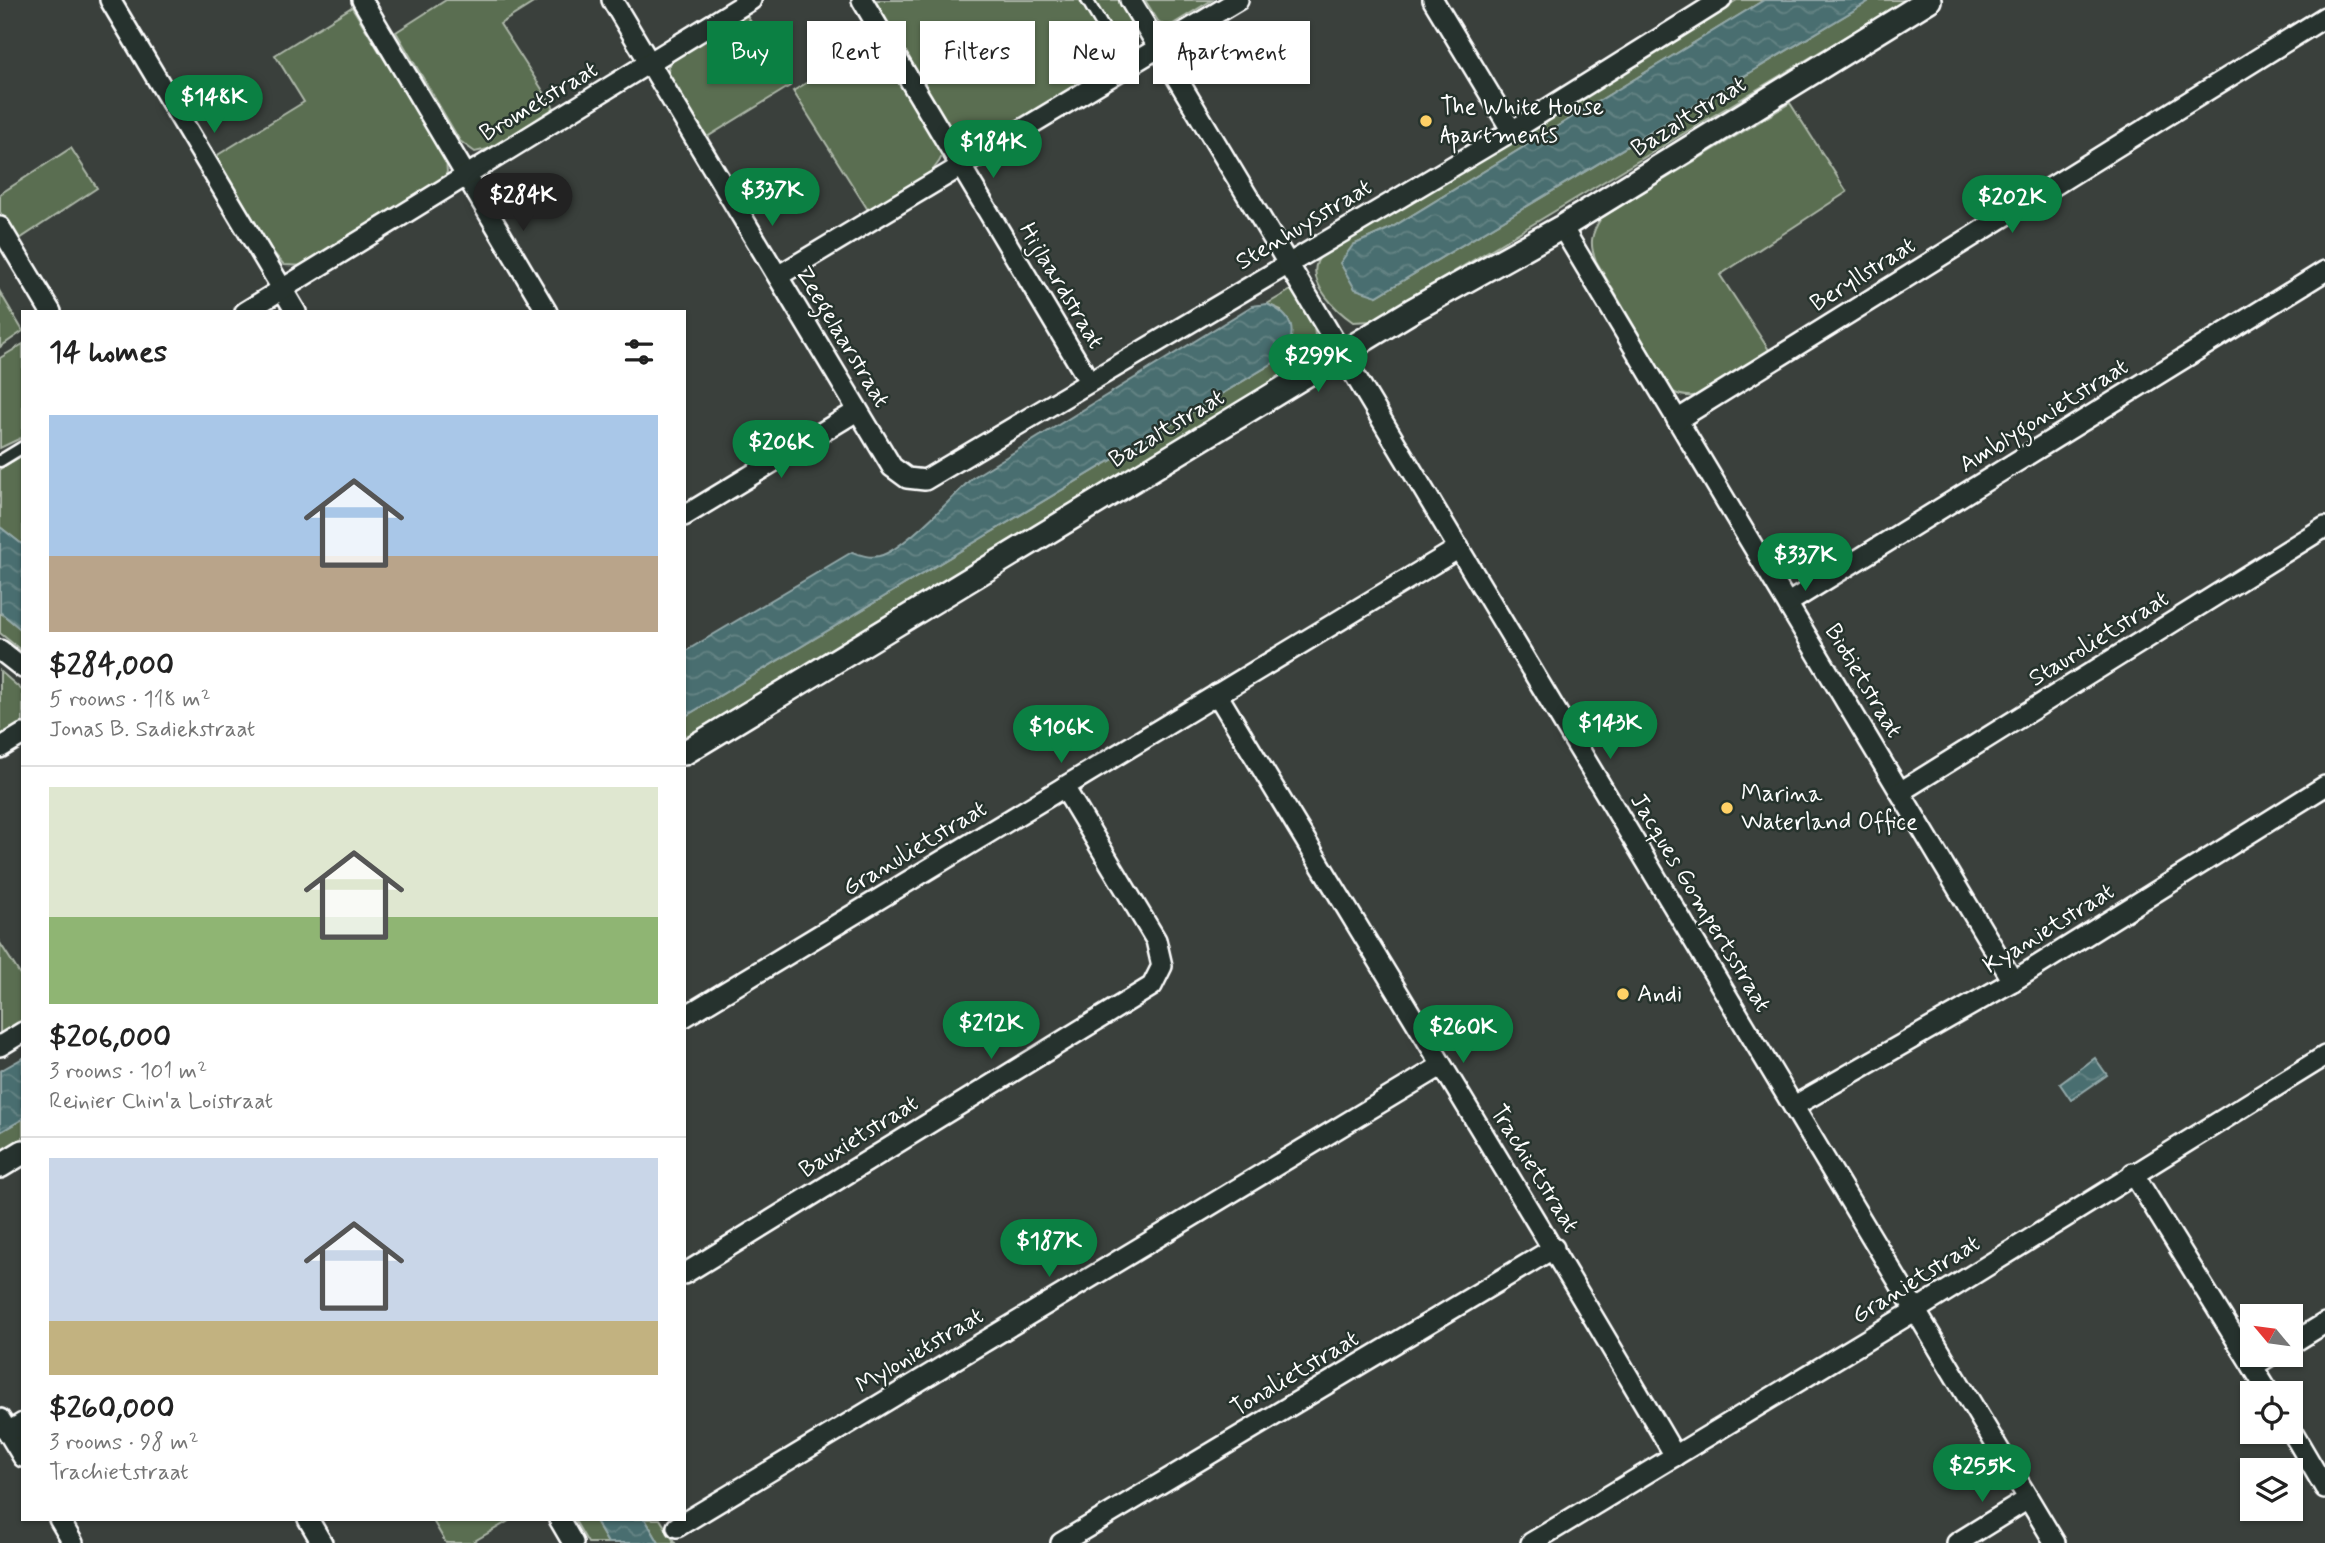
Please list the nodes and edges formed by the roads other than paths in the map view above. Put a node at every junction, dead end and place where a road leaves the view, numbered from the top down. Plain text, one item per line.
1 (110, 0) edge
2 (362, 0) edge
3 (612, 0) edge
4 (751, 0) edge
5 (862, 0) edge
6 (1087, 0) edge
7 (1130, 0) edge
8 (1238, 0) edge
9 (1433, 0) edge
10 (1721, 0) edge
11 (1929, 0) edge
12 (2325, 17) edge
13 (1100, 21) edge
14 (1204, 21) edge
15 (1153, 39) edge
16 (651, 64) junction
17 (1100, 84) edge
18 (1180, 84) edge
19 (1512, 131) junction
20 (962, 168) junction
21 (466, 174) junction
22 (0, 227) edge
23 (1562, 227) junction
24 (1288, 263) junction
25 (2325, 271) edge
26 (778, 276) junction
27 (282, 290) junction
28 (50, 310) edge
29 (248, 310) edge
30 (295, 310) edge
31 (546, 310) edge
32 (1343, 353) junction
33 (1089, 381) junction
34 (857, 411) junction
35 (1677, 420) junction
36 (21, 448) edge
37 (0, 461) edge
38 (907, 478) joint
39 (686, 515) edge
40 (2325, 527) edge
41 (1459, 548) junction
42 (1788, 603) junction
43 (0, 650) edge
44 (21, 666) edge
45 (1217, 694) junction
46 (21, 735) edge
47 (0, 748) edge
48 (686, 752) edge
49 (2325, 786) edge
50 (1064, 787) junction
51 (1900, 792) junction
52 (2013, 981) junction
53 (686, 1016) edge
54 (21, 1033) edge
55 (0, 1046) edge
56 (2325, 1056) edge
57 (1441, 1066) junction
58 (1794, 1106) junction
59 (21, 1153) edge
60 (0, 1166) edge
61 (2133, 1173) junction
62 (1554, 1248) junction
63 (686, 1273) edge
64 (1916, 1310) junction
65 (2325, 1323) edge
66 (2303, 1337) edge
67 (2240, 1345) edge
68 (10, 1424) edge
69 (2299, 1444) edge
70 (21, 1452) edge
71 (1675, 1456) junction
72 (2325, 1488) edge
73 (2028, 1499) junction
74 (60, 1521) edge
75 (309, 1521) edge
76 (560, 1521) edge
77 (679, 1530) edge
78 (73, 1543) edge
79 (322, 1543) edge
80 (573, 1543) edge
81 (1061, 1543) edge
82 (1531, 1543) edge
83 (1957, 1543) edge
84 (2055, 1543) edge

1 - 27 street
2 - 21 street
3 - 16 street, Zeegelaarstraat
4 - 16 street, Brometstraat
5 - 20 street, Hijlaardstraat
6 - 13 lane
7 - 15 street, Jacques Gompertsstraat
8 - 14 street
9 - 19 street
10 - 19 street, Stenhuysstraat
11 - 23 street, Bazaltstraat
12 - 35 street, Beryllstraat
16 - 21 street, Brometstraat
16 - 26 street, Zeegelaarstraat
17 - 20 street
18 - 24 street, Jacques Gompertsstraat
19 - 24 street, Stenhuysstraat
20 - 26 street
20 - 33 street, Hijlaardstraat
21 - 27 street, Brometstraat
21 - 31 street
22 - 28 street
23 - 32 street, Bazaltstraat
23 - 35 street, Biotietstraat
24 - 32 street, Jacques Gompertsstraat
24 - 33 street, Stenhuysstraat
25 - 42 street, Amblygonietstraat
26 - 34 street, Zeegelaarstraat
27 - 29 street, Brometstraat
27 - 30 street
32 - 41 street, Jacques Gompertsstraat
32 - 48 street, Bazaltstraat
33 - 38 street, Stenhuysstraat
34 - 38 street, Zeegelaarstraat
34 - 39 street
35 - 42 street, Biotietstraat
36 - 37 lane
40 - 51 street, Staurolietstraat
41 - 45 street, Granulietstraat
41 - 58 street, Jacques Gompertsstraat
42 - 51 street, Biotietstraat
43 - 44 street
45 - 50 street, Granulietstraat
45 - 57 street, Trachietstraat
46 - 47 street
49 - 52 street, Kyanietstraat
50 - 53 street, Granulietstraat
50 - 63 street, Bauxietstraat
51 - 52 street, Biotietstraat
52 - 58 street, Kyanietstraat
54 - 55 street
56 - 61 street, Granietstraat
57 - 62 street, Trachietstraat
57 - 77 street, Mylonietstraat
58 - 64 street, Jacques Gompertsstraat
59 - 60 street
61 - 64 street, Granietstraat
61 - 67 street
62 - 71 street, Trachietstraat
62 - 81 street, Tonalietstraat
64 - 71 street, Granietstraat
64 - 73 street, Jacques Gompertsstraat
65 - 66 street
68 - 70 street
69 - 72 street
71 - 82 street, Granietstraat
73 - 83 street
73 - 84 street, Jacques Gompertsstraat
74 - 78 street
75 - 79 street
76 - 80 street

